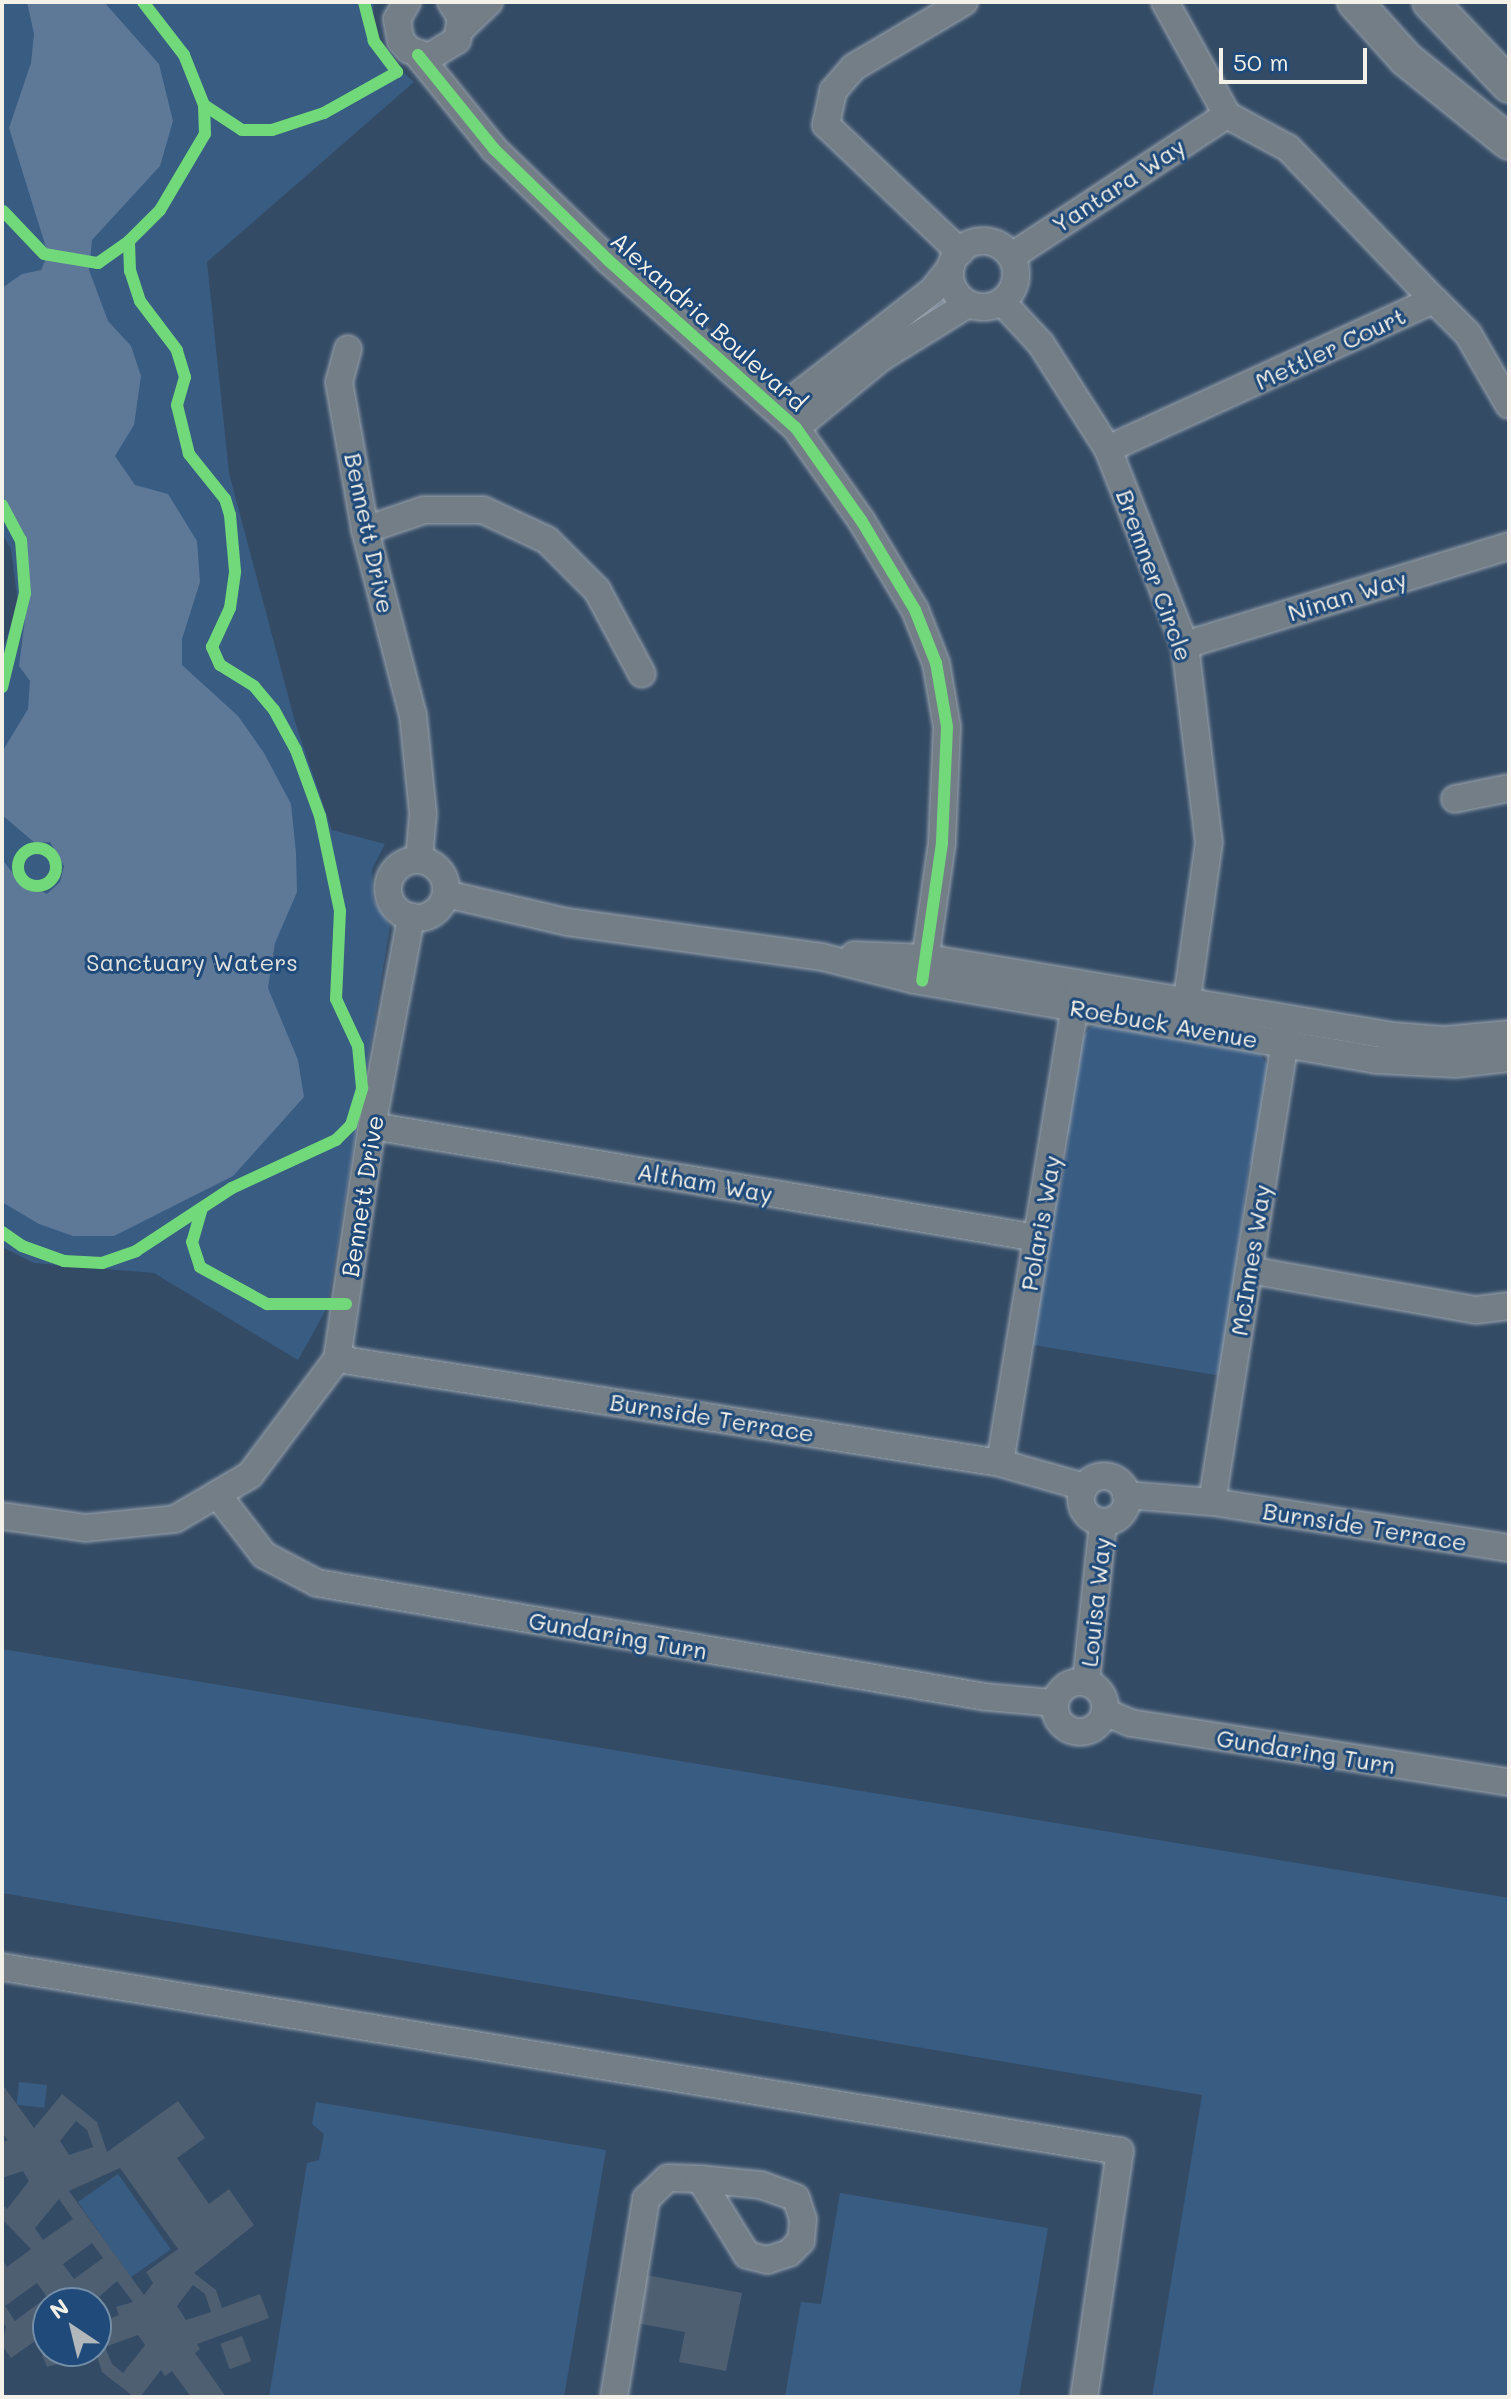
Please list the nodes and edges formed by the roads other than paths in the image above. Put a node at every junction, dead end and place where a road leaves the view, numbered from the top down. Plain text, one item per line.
1 (451, 2) edge
2 (489, 2) edge
3 (964, 2) edge
4 (1165, 2) edge
5 (1355, 2) edge
6 (1430, 2) edge
7 (398, 8) edge
8 (455, 39) junction
9 (418, 55) junction
10 (1509, 85) edge
11 (1227, 115) junction
12 (469, 120) junction
13 (1509, 142) edge
14 (1012, 256) junction
15 (955, 260) junction
16 (1434, 300) junction
17 (1002, 302) junction
18 (968, 304) junction
19 (348, 349) dead end
20 (1509, 405) edge
21 (787, 419) junction
22 (1108, 449) junction
23 (365, 530) junction
24 (1509, 546) edge
25 (1185, 645) junction
26 (642, 674) dead end
27 (1509, 788) edge
28 (1455, 799) dead end
29 (419, 860) junction
30 (446, 894) junction
31 (411, 917) junction
32 (924, 970) junction
33 (1077, 996) junction
34 (1184, 1013) junction
35 (1286, 1031) junction
36 (1509, 1034) edge
37 (1477, 1050) junction
38 (1509, 1058) edge
39 (372, 1126) junction
40 (1037, 1238) junction
41 (1249, 1270) junction
42 (1509, 1306) edge
43 (337, 1359) junction
44 (1000, 1463) junction
45 (1084, 1487) junction
46 (217, 1494) junction
47 (1126, 1495) junction
48 (1212, 1502) junction
49 (2, 1516) edge
50 (1103, 1522) junction
51 (1509, 1548) edge
52 (1086, 1682) junction
53 (1055, 1703) junction
54 (1105, 1712) junction
55 (1509, 1782) edge
56 (2, 1967) edge
57 (700, 2179) dead end
58 (614, 2397) edge
59 (1084, 2397) edge

1 - 8 street, Alexandria Boulevard
2 - 8 street
3 - 15 street
4 - 11 street
5 - 13 main road
6 - 10 main road
7 - 9 street, Alexandria Boulevard
8 - 9 street
8 - 12 street, Alexandria Boulevard
9 - 12 street, Alexandria Boulevard
11 - 14 street, Yantara Way
11 - 16 street
12 - 21 street, Alexandria Boulevard
14 - 15 street
14 - 17 street
15 - 18 street
15 - 21 street
16 - 20 street, Mettler Court
16 - 22 street, Mettler Court
17 - 18 street
17 - 22 street, Bremner Circle
18 - 21 street
19 - 23 street, Bennett Drive
21 - 32 street, Alexandria Boulevard
22 - 25 street, Bremner Circle
23 - 26 street
23 - 29 street, Bennett Drive
24 - 25 street, Ninan Way
25 - 34 street, Bremner Circle
27 - 28 street
29 - 30 street
29 - 31 street
30 - 31 street
30 - 32 street, Roebuck Avenue
31 - 39 street, Bennett Drive
32 - 33 street, Roebuck Avenue
33 - 34 street, Roebuck Avenue
33 - 40 street, Polaris Way
34 - 35 street, Roebuck Avenue
35 - 37 street, Roebuck Avenue
35 - 41 street, McInnes Way
36 - 37 street, Roebuck Avenue
37 - 38 street, Roebuck Avenue
39 - 40 street, Altham Way
39 - 43 street, Bennett Drive
40 - 44 street, Polaris Way
41 - 42 street
41 - 48 street, McInnes Way
43 - 44 street, Burnside Terrace
43 - 46 street, Bennett Drive
44 - 45 street, Burnside Terrace
45 - 47 street, Burnside Terrace
45 - 50 street
46 - 49 street, Bennett Drive
46 - 53 street, Gundaring Turn
47 - 48 street, Burnside Terrace
47 - 50 street
48 - 51 street, Burnside Terrace
50 - 52 street, Louisa Way
52 - 53 street
52 - 54 street
53 - 54 street
54 - 55 street, Gundaring Turn
56 - 59 street
57 - 58 street

